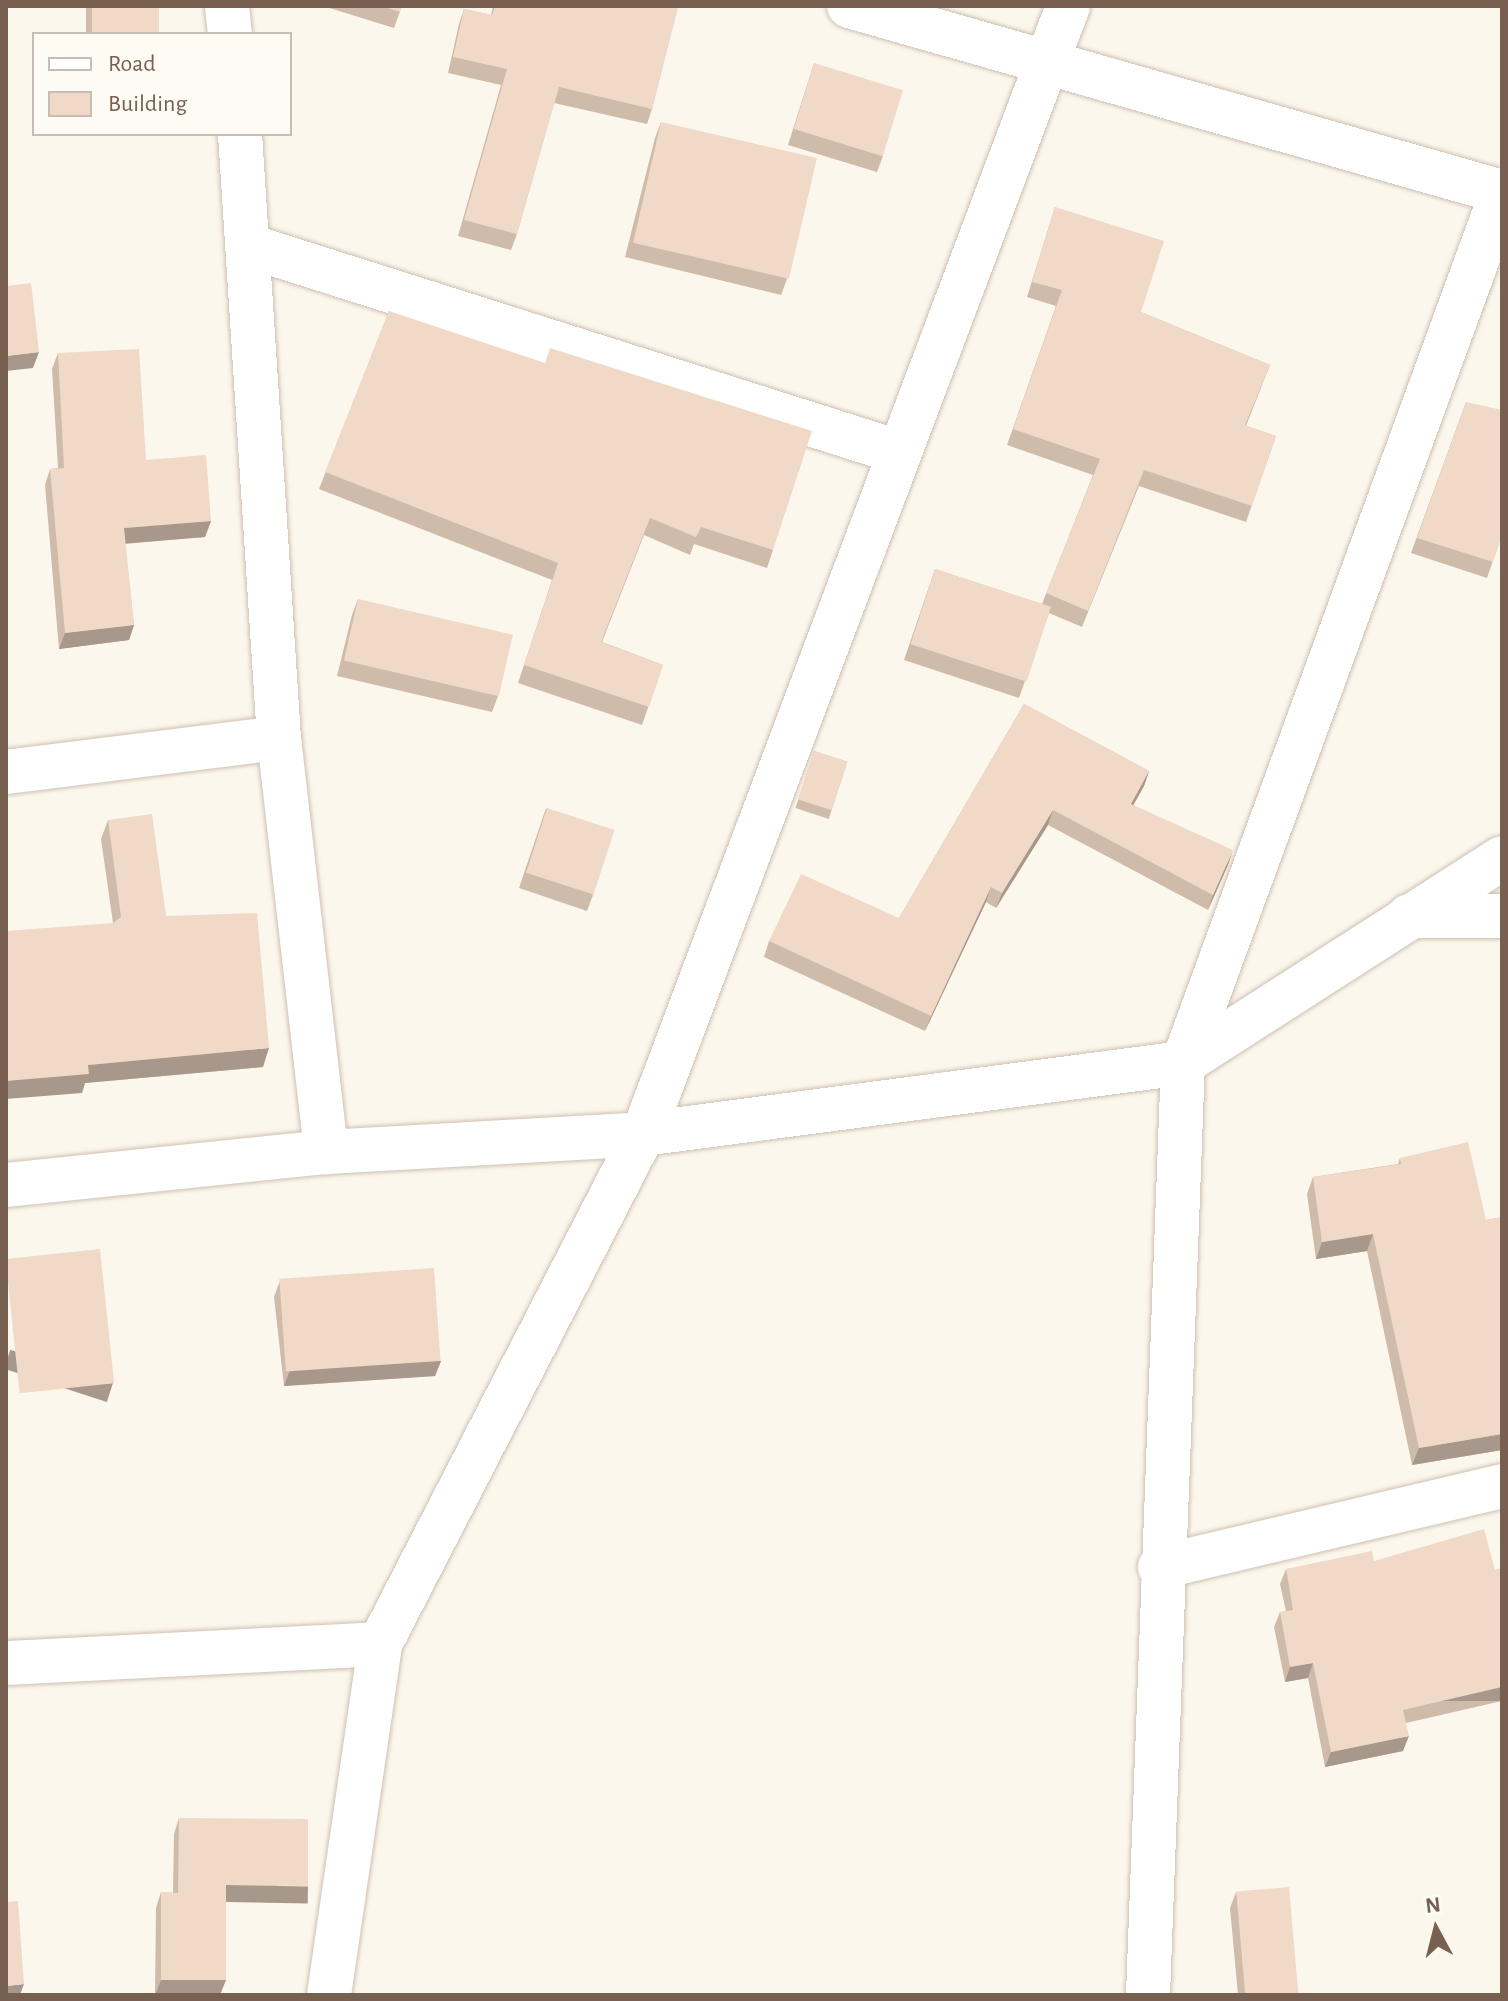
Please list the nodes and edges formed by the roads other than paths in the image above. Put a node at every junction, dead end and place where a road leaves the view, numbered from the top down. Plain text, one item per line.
1 (227, 6) edge
2 (849, 6) edge
3 (1068, 6) edge
4 (230, 32) edge
5 (1046, 66) junction
6 (240, 136) edge
7 (1502, 192) edge
8 (252, 247) junction
9 (895, 451) junction
10 (279, 738) junction
11 (6, 772) edge
12 (1502, 858) edge
13 (1409, 916) junction
14 (1502, 916) edge
15 (1183, 1063) junction
16 (643, 1134) junction
17 (326, 1152) junction
18 (6, 1185) edge
19 (1502, 1486) edge
20 (1160, 1567) junction
21 (380, 1644) junction
22 (6, 1663) edge
23 (329, 1995) edge
24 (1148, 1995) edge

1 - 4 street
2 - 5 street
3 - 5 street
5 - 7 street
5 - 9 street
6 - 8 street
7 - 15 street
8 - 9 street
8 - 10 street
9 - 16 street
10 - 11 street
10 - 17 street
12 - 13 street
13 - 14 street
13 - 15 street
15 - 16 street
15 - 20 street
16 - 17 street
16 - 21 street
17 - 18 street
19 - 20 street
20 - 24 street
21 - 22 street
21 - 23 street

